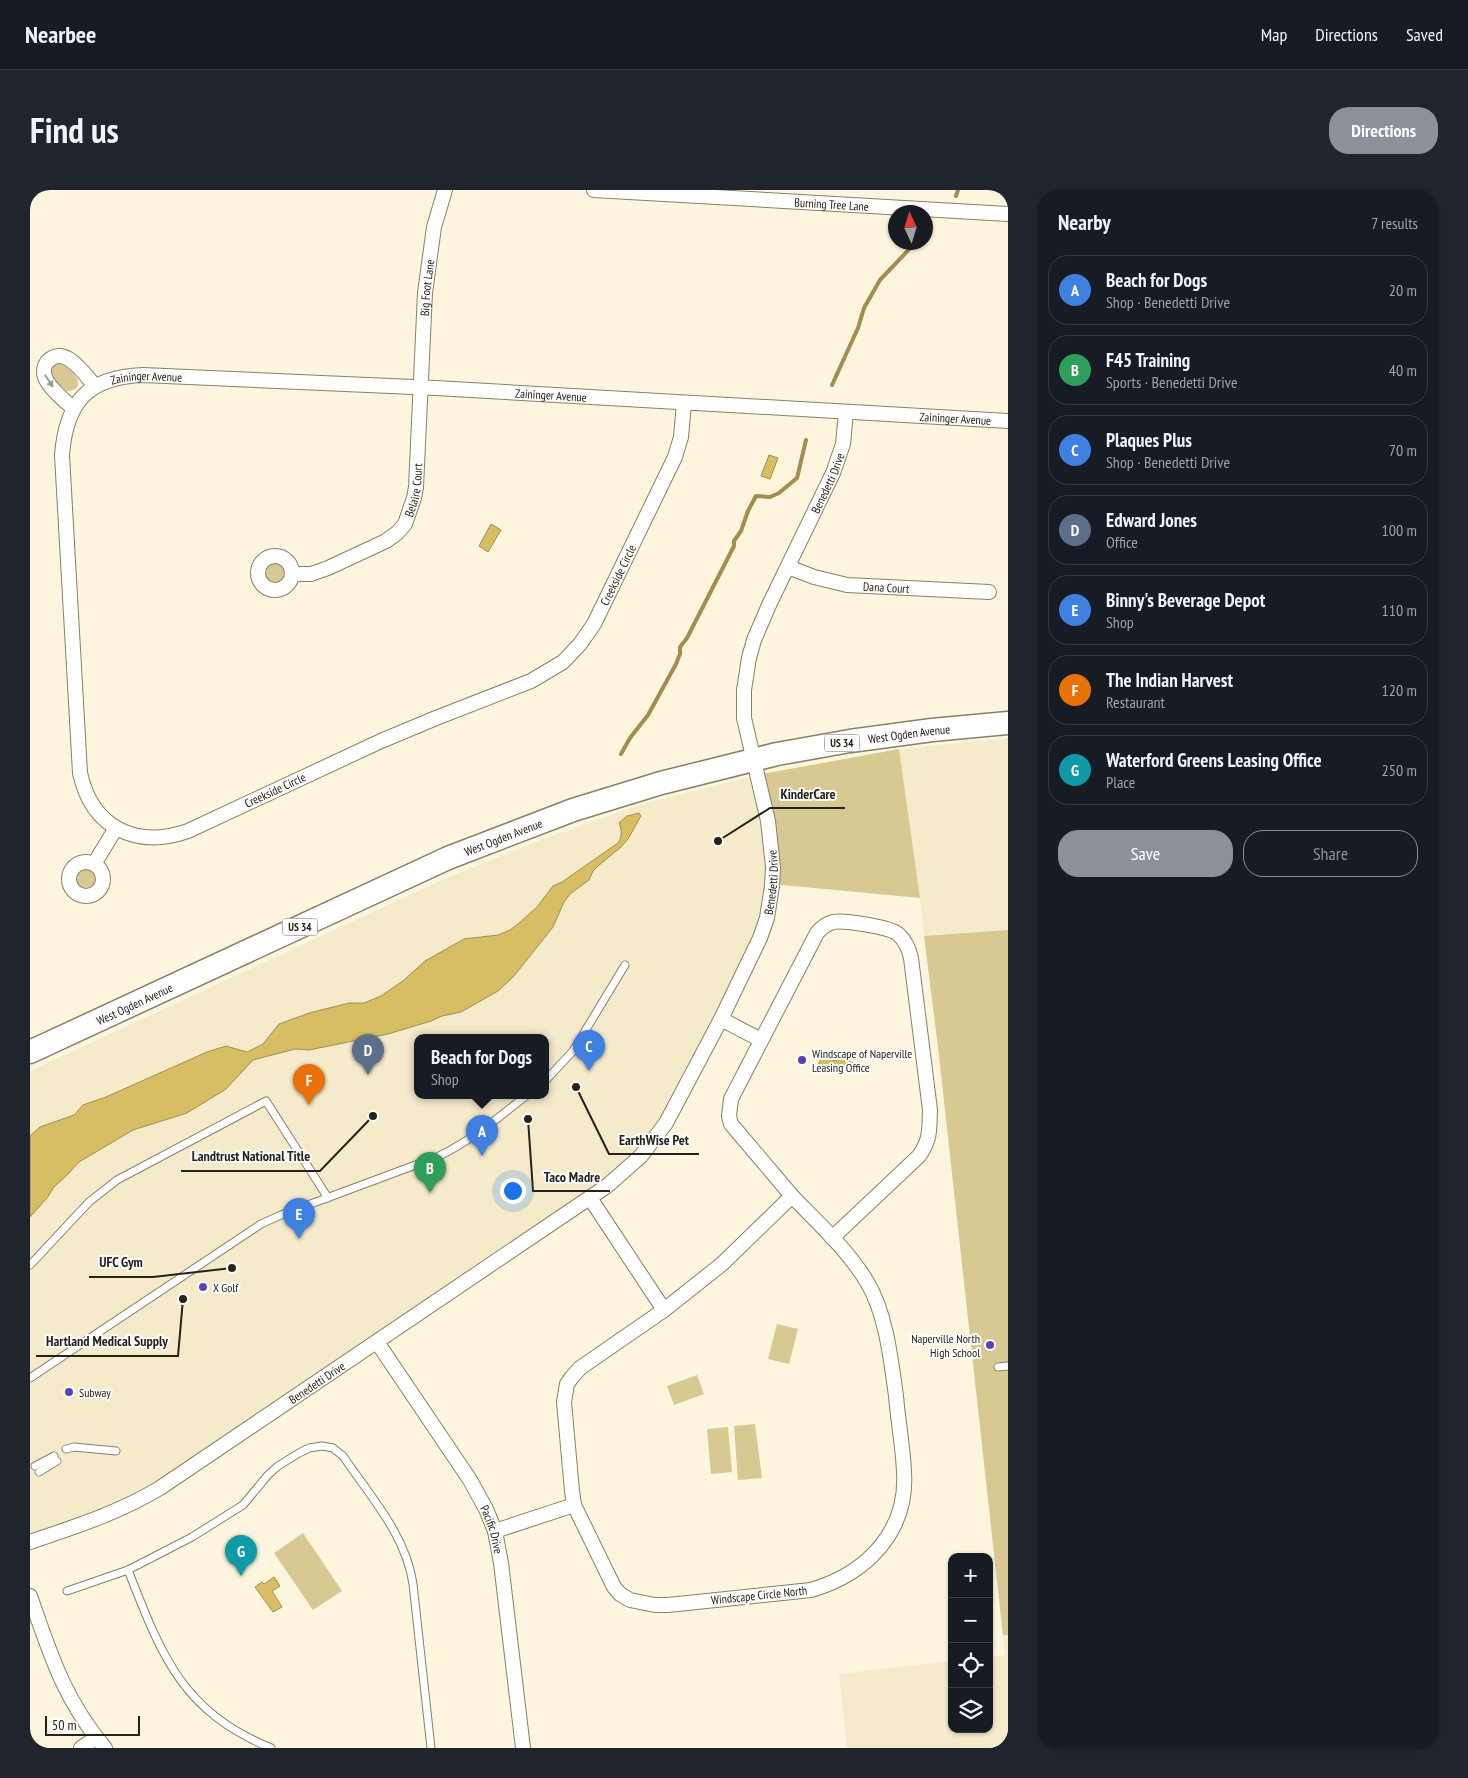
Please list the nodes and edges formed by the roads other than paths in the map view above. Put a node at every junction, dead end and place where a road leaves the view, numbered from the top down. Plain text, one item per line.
1 (445, 190) edge
2 (594, 190) edge
3 (1008, 214) edge
4 (95, 386) junction
5 (421, 388) junction
6 (684, 403) junction
7 (73, 408) junction
8 (846, 412) junction
9 (1008, 421) edge
10 (788, 567) junction
11 (292, 574) dead end
12 (989, 592) dead end
13 (1008, 723) edge
14 (754, 760) junction
15 (116, 828) junction
16 (94, 864) dead end
17 (625, 965) dead end
18 (721, 1019) junction
19 (761, 1040) junction
20 (30, 1052) edge
21 (549, 1077) edge
22 (522, 1099) edge
23 (792, 1196) junction
24 (328, 1198) junction
25 (590, 1198) junction
26 (832, 1238) junction
27 (30, 1265) edge
28 (664, 1310) junction
29 (377, 1342) junction
30 (1008, 1366) edge
31 (998, 1367) dead end
32 (30, 1378) edge
33 (68, 1451) dead end
34 (116, 1451) dead end
35 (56, 1458) dead end
36 (37, 1469) dead end
37 (574, 1505) junction
38 (495, 1531) junction
39 (30, 1542) edge
40 (128, 1570) junction
41 (66, 1591) dead end
42 (30, 1596) edge
43 (100, 1743) edge
44 (81, 1748) edge
45 (271, 1748) edge
46 (431, 1748) edge
47 (522, 1748) edge

1 - 5 street, Big Foot Lane
2 - 3 street, Burning Tree Lane
4 - 5 street, Zaininger Avenue
4 - 7 street, Creekside Circle
4 -> 7 street
5 - 6 street, Zaininger Avenue
5 - 11 street, Belaire Court
6 - 8 street, Zaininger Avenue
6 - 15 street, Creekside Circle
7 - 15 street, Creekside Circle
8 - 9 street, Zaininger Avenue
8 - 10 street, Benedetti Drive
10 - 12 street, Dana Court
10 - 14 street, Benedetti Drive
13 - 14 main road, West Ogden Avenue / US 34
14 - 18 street, Benedetti Drive
14 - 20 main road, West Ogden Avenue / US 34
15 - 16 street
17 - 21 lane
18 - 19 street
18 - 25 street, Benedetti Drive
19 - 23 street
19 - 26 street
22 - 24 lane
23 - 26 street, Windscape Circle North
23 - 28 street, Windscape Circle North
24 - 27 lane
24 - 32 lane
25 - 28 street
25 - 29 street, Benedetti Drive
26 - 37 street, Windscape Circle North
28 - 37 street, Windscape Circle North
29 - 38 street, Pacific Drive
29 - 39 street, Benedetti Drive
30 - 31 lane
33 - 34 lane
35 - 36 lane
37 - 38 street
38 - 47 street, Pacific Drive
40 - 41 lane
40 - 45 lane
40 - 46 lane
42 - 43 street
43 - 44 street

